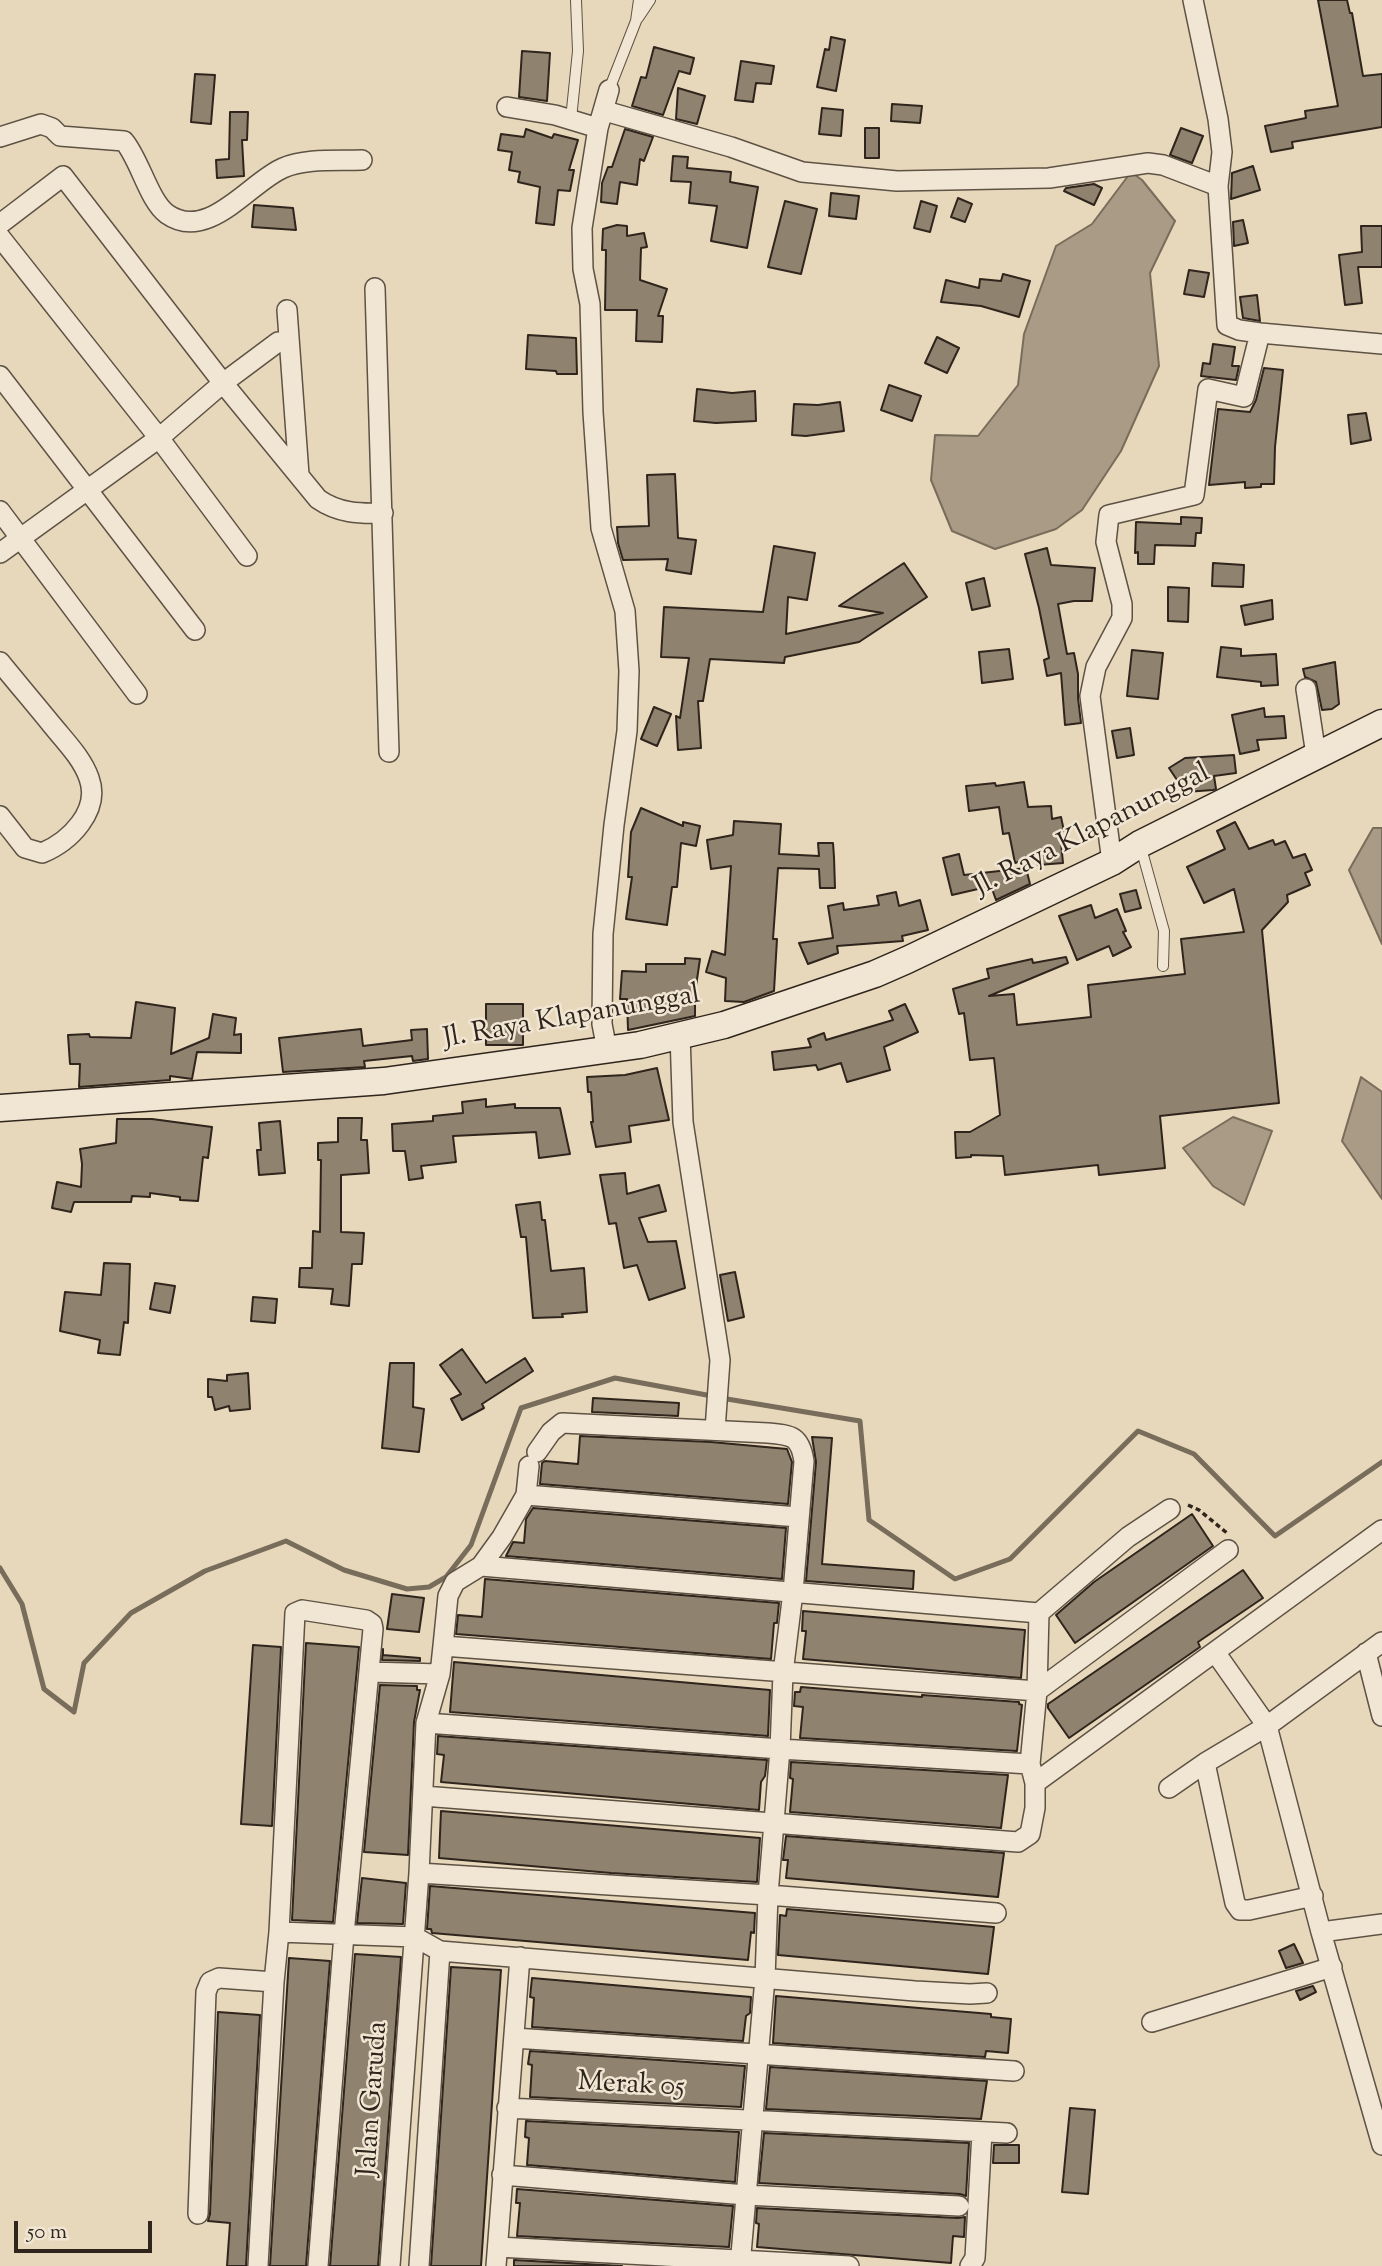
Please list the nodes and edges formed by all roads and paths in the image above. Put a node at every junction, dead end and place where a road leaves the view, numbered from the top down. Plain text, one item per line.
1 (576, 0) edge
2 (639, 0) edge
3 (650, 0) edge
4 (1193, 0) edge
5 (636, 22) junction
6 (609, 90) joint
7 (507, 107) dead end
8 (571, 119) junction
9 (601, 120) junction
10 (0, 137) edge
11 (362, 160) dead end
12 (1218, 186) junction
13 (0, 224) edge
14 (0, 237) edge
15 (375, 288) dead end
16 (287, 310) dead end
17 (1259, 333) junction
18 (278, 342) dead end
19 (1382, 344) edge
20 (0, 376) edge
21 (223, 383) junction
22 (159, 438) junction
23 (299, 475) junction
24 (88, 488) junction
25 (0, 511) edge
26 (383, 513) junction
27 (21, 537) junction
28 (0, 553) edge
29 (247, 556) dead end
30 (195, 630) dead end
31 (0, 662) edge
32 (1306, 689) dead end
33 (137, 694) dead end
34 (1382, 723) edge
35 (388, 752) dead end
36 (1316, 755) junction
37 (0, 816) edge
38 (1140, 844) junction
39 (1112, 862) junction
40 (1163, 966) dead end
41 (680, 1035) junction
42 (607, 1050) junction
43 (0, 1108) edge
44 (715, 1421) junction
45 (526, 1495) junction
46 (1170, 1509) joint
47 (799, 1517) junction
48 (1382, 1530) edge
49 (1228, 1550) joint
50 (481, 1566) junction
51 (793, 1592) junction
52 (1039, 1613) junction
53 (443, 1646) junction
54 (1215, 1652) junction
55 (1375, 1658) edge
56 (369, 1672) junction
57 (783, 1673) junction
58 (440, 1674) junction
59 (1037, 1690) junction
60 (1382, 1716) edge
61 (426, 1723) junction
62 (1267, 1726) junction
63 (780, 1749) junction
64 (1205, 1763) junction
65 (1033, 1773) junction
66 (1169, 1788) dead end
67 (423, 1796) junction
68 (773, 1823) junction
69 (419, 1873) junction
70 (768, 1895) junction
71 (1313, 1896) junction
72 (996, 1913) dead end
73 (1382, 1924) edge
74 (279, 1932) junction
75 (1321, 1932) junction
76 (344, 1934) junction
77 (415, 1937) junction
78 (440, 1951) junction
79 (520, 1957) junction
80 (1332, 1967) junction
81 (765, 1978) junction
82 (274, 1982) junction
83 (988, 1993) dead end
84 (1152, 2022) dead end
85 (514, 2038) junction
86 (758, 2055) junction
87 (1014, 2071) dead end
88 (507, 2108) junction
89 (752, 2122) junction
90 (982, 2132) junction
91 (1007, 2133) dead end
92 (1382, 2145) edge
93 (502, 2175) junction
94 (746, 2194) junction
95 (959, 2206) dead end
96 (198, 2214) dead end
97 (497, 2256) edge
98 (740, 2263) edge
99 (258, 2266) edge
100 (318, 2266) edge
101 (390, 2266) edge
102 (419, 2266) edge
103 (849, 2266) edge
104 (970, 2266) edge

1 - 8 lane
2 - 5 lane
3 - 5 lane
4 - 12 street
5 - 6 lane
6 - 9 street
7 - 8 street
8 - 9 street
9 - 12 street
9 - 42 street
10 - 11 street
12 - 17 street
13 - 21 street
14 - 22 street
15 - 26 street
16 - 23 street
17 - 19 street
17 - 39 street
18 - 21 street
20 - 24 street
21 - 22 street
21 - 23 street
22 - 24 street
22 - 29 street
23 - 26 street
24 - 27 street
24 - 30 street
25 - 27 street
26 - 35 street
27 - 28 street
27 - 33 street
31 - 37 street
32 - 36 street
34 - 36 street, Jl. Raya Klapanunggal
36 - 38 street, Jl. Raya Klapanunggal
38 - 39 street, Jl. Raya Klapanunggal
38 - 40 lane
39 - 41 street, Jl. Raya Klapanunggal
41 - 42 street, Jl. Raya Klapanunggal
41 - 44 street
42 - 43 street, Jl. Raya Klapanunggal
44 - 45 street
44 - 47 street
45 - 47 street
45 - 50 street
46 - 49 path
46 - 52 street
47 - 51 street
48 - 54 street
49 - 59 street
50 - 51 street
50 - 53 street, Jalan Garuda
51 - 52 street
51 - 57 street
52 - 59 street
53 - 57 street
53 - 58 street, Jalan Garuda
54 - 62 street
54 - 65 street
55 - 60 street
55 - 62 street
56 - 58 street
56 - 74 street
56 - 76 street
57 - 59 street
57 - 63 street
58 - 61 street, Jalan Garuda
59 - 65 street
61 - 63 street
61 - 67 street, Jalan Garuda
62 - 64 street
62 - 71 street
63 - 65 street
63 - 68 street
64 - 66 street
64 - 71 street
65 - 68 street
67 - 68 street
67 - 69 street, Jalan Garuda
68 - 70 street
69 - 70 street
69 - 77 street, Jalan Garuda
70 - 72 street
70 - 81 street
71 - 75 street
73 - 75 street
74 - 76 street
74 - 82 street
75 - 80 street
76 - 77 street
76 - 100 street
77 - 78 street
77 - 101 street, Jalan Garuda
78 - 79 street
78 - 102 street, Jalan Garuda
79 - 81 street
79 - 85 street
80 - 84 street
80 - 92 street
81 - 83 street
81 - 86 street
82 - 96 street
82 - 99 street
85 - 86 street
85 - 88 street
86 - 87 street
86 - 89 street
88 - 89 street, Merak 05
88 - 93 street
89 - 90 street, Merak 05
89 - 94 street
90 - 91 street, Merak 05
90 - 104 street
93 - 94 street
93 - 97 street
94 - 95 street
94 - 98 street
97 - 98 street
98 - 103 street

